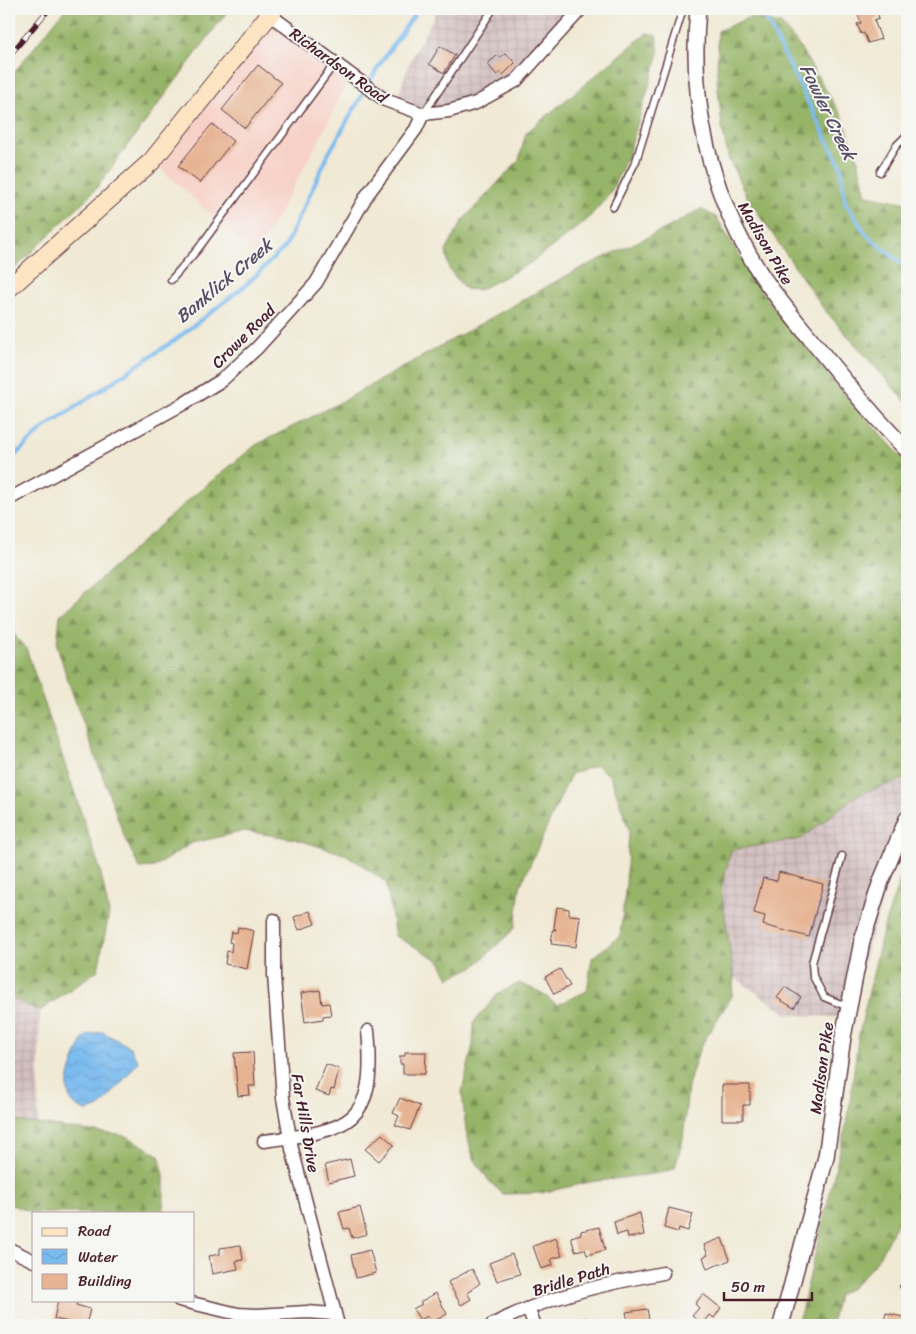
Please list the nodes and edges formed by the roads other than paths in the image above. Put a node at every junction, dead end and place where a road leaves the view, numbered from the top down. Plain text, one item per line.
1 (493, 9) edge
2 (581, 9) edge
3 (683, 9) edge
4 (698, 9) edge
5 (272, 12) edge
6 (335, 63) junction
7 (424, 114) junction
8 (907, 135) edge
9 (880, 172) dead end
10 (613, 207) dead end
11 (171, 280) dead end
12 (9, 288) edge
13 (907, 450) edge
14 (9, 499) edge
15 (907, 819) edge
16 (842, 856) dead end
17 (274, 920) dead end
18 (848, 1007) junction
19 (368, 1031) dead end
20 (290, 1138) junction
21 (264, 1141) dead end
22 (9, 1249) edge
23 (32, 1260) edge
24 (663, 1273) dead end
25 (187, 1302) edge
26 (528, 1309) junction
27 (336, 1320) edge
28 (492, 1325) edge
29 (535, 1325) edge
30 (781, 1325) edge

1 - 7 lane
2 - 7 street, Richardson Road
3 - 10 lane
4 - 13 street, Madison Pike
5 - 6 street, Richardson Road
5 - 12 main road, Richardson Road
6 - 7 street, Richardson Road
6 - 11 lane
7 - 14 street, Crowe Road
8 - 9 lane
15 - 18 street, Madison Pike
16 - 18 lane
17 - 20 street, Far Hills Drive
18 - 30 street, Madison Pike
19 - 20 street
20 - 21 street
20 - 27 street, Far Hills Drive
22 - 23 street
24 - 26 street, Bridle Path
25 - 27 street
26 - 28 street, Bridle Path
26 - 29 street

